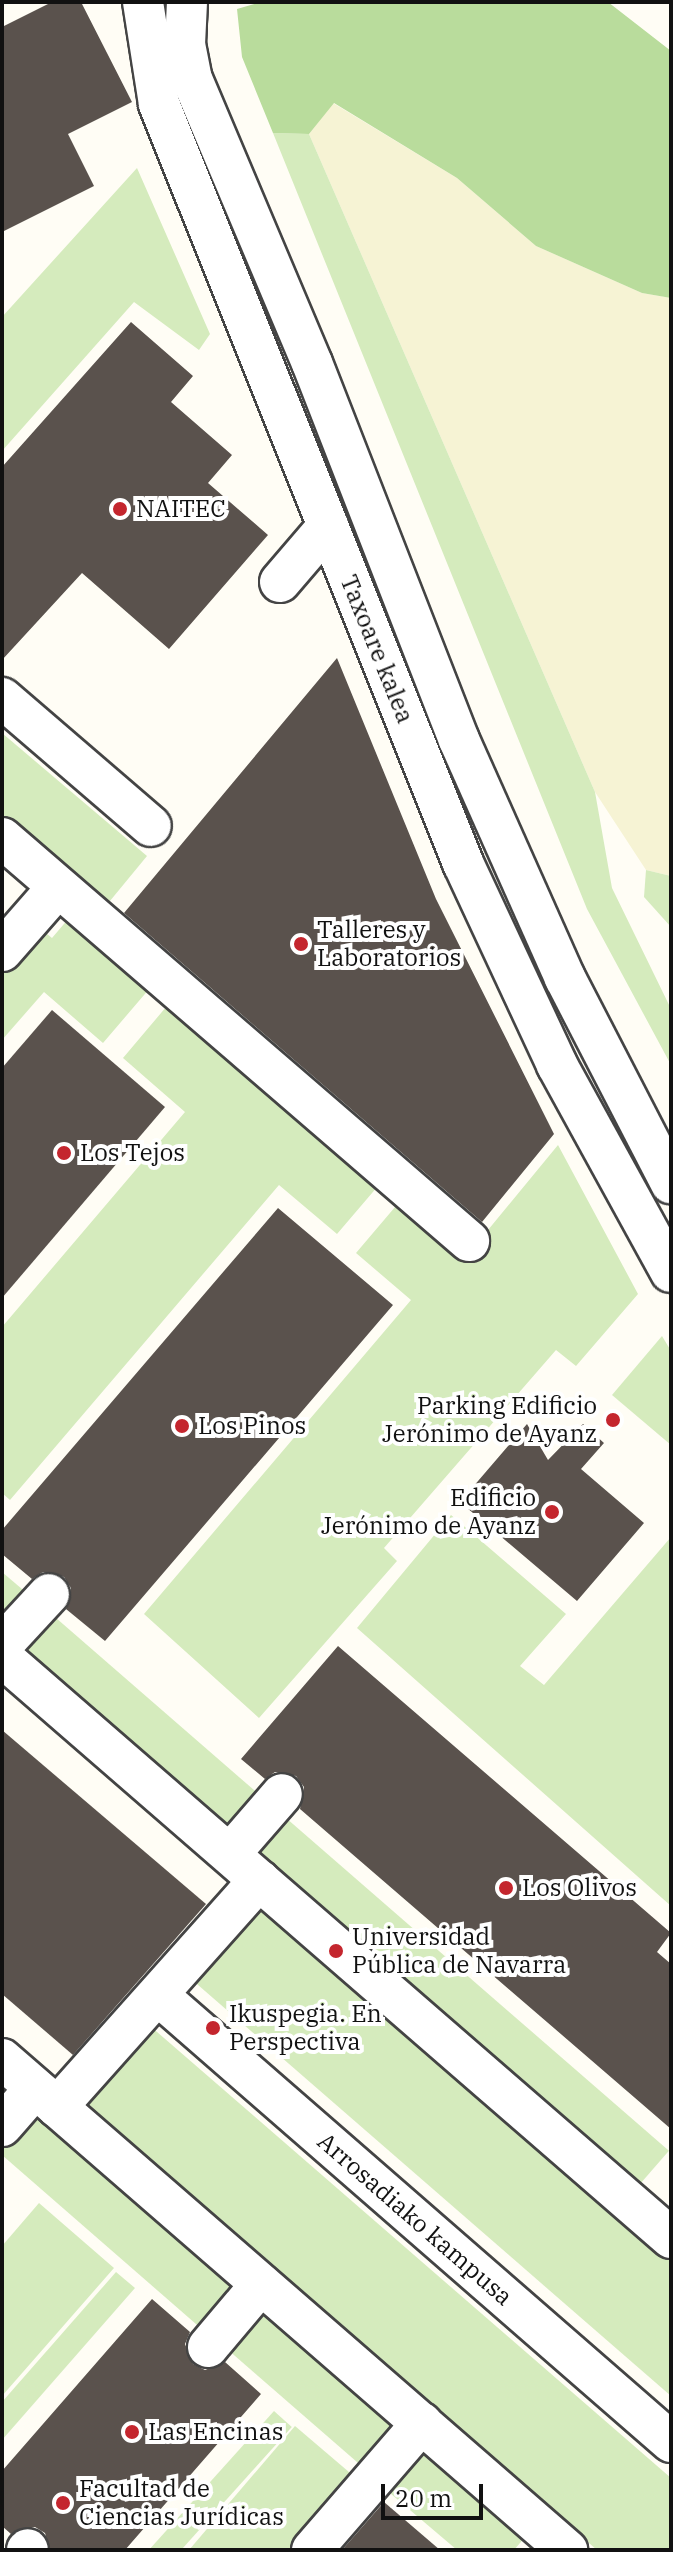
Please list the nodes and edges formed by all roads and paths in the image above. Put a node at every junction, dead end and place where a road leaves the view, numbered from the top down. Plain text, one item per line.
1 (143, 2) edge
2 (187, 2) edge
3 (328, 526) junction
4 (280, 582) dead end
5 (2, 698) edge
6 (151, 826) dead end
7 (2, 838) edge
8 (58, 887) junction
9 (2, 951) edge
10 (671, 1183) edge
11 (469, 1241) dead end
12 (671, 1272) edge
13 (49, 1594) dead end
14 (2, 1645) edge
15 (2, 1657) edge
16 (282, 1794) dead end
17 (230, 1854) junction
18 (259, 1880) junction
19 (159, 1996) junction
20 (2, 2059) edge
21 (46, 2098) junction
22 (2, 2126) edge
23 (671, 2238) edge
24 (261, 2284) junction
25 (208, 2347) dead end
26 (422, 2423) junction
27 (671, 2442) edge
28 (312, 2550) edge
29 (567, 2550) edge

1 - 3 street, Taxoare kalea
2 - 10 street, Taxoare kalea
3 - 4 street
3 - 12 street, Taxoare kalea
5 - 6 street
7 - 8 street
8 - 9 street
8 - 11 street
13 - 14 street
15 - 17 street
16 - 17 street
17 - 18 street
18 - 19 street
18 - 23 street
19 - 21 street
19 - 27 street, Arrosadiako kampusa
20 - 21 street
21 - 22 street
21 - 24 street
24 - 25 street
24 - 26 street
26 - 28 street
26 - 29 street

